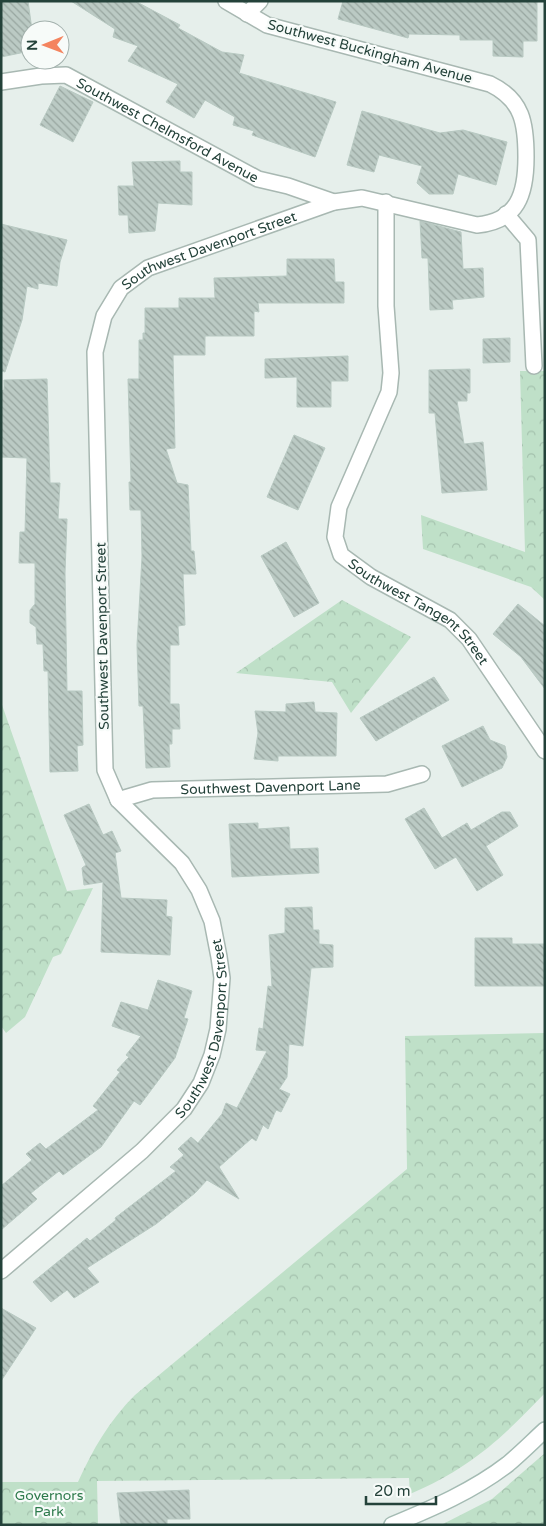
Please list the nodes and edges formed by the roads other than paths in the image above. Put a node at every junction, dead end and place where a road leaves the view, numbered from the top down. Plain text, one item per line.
1 (226, 1) edge
2 (260, 1) edge
3 (247, 14) junction
4 (1, 82) edge
5 (334, 202) junction
6 (386, 202) junction
7 (506, 214) junction
8 (534, 366) dead end
9 (545, 751) edge
10 (422, 774) dead end
11 (118, 800) junction
12 (1, 1271) edge
13 (545, 1430) edge
14 (392, 1525) edge

1 - 3 street, Southwest Buckingham Avenue
2 - 3 street
3 - 7 street, Southwest Buckingham Avenue
4 - 5 street, Southwest Chelmsford Avenue
5 - 6 street, Southwest Davenport Street
5 - 11 street, Southwest Davenport Street
6 - 7 street, Southwest Davenport Street
6 - 9 street, Southwest Tangent Street
7 - 8 street
10 - 11 street, Southwest Davenport Lane
11 - 12 street, Southwest Davenport Street
13 - 14 street

